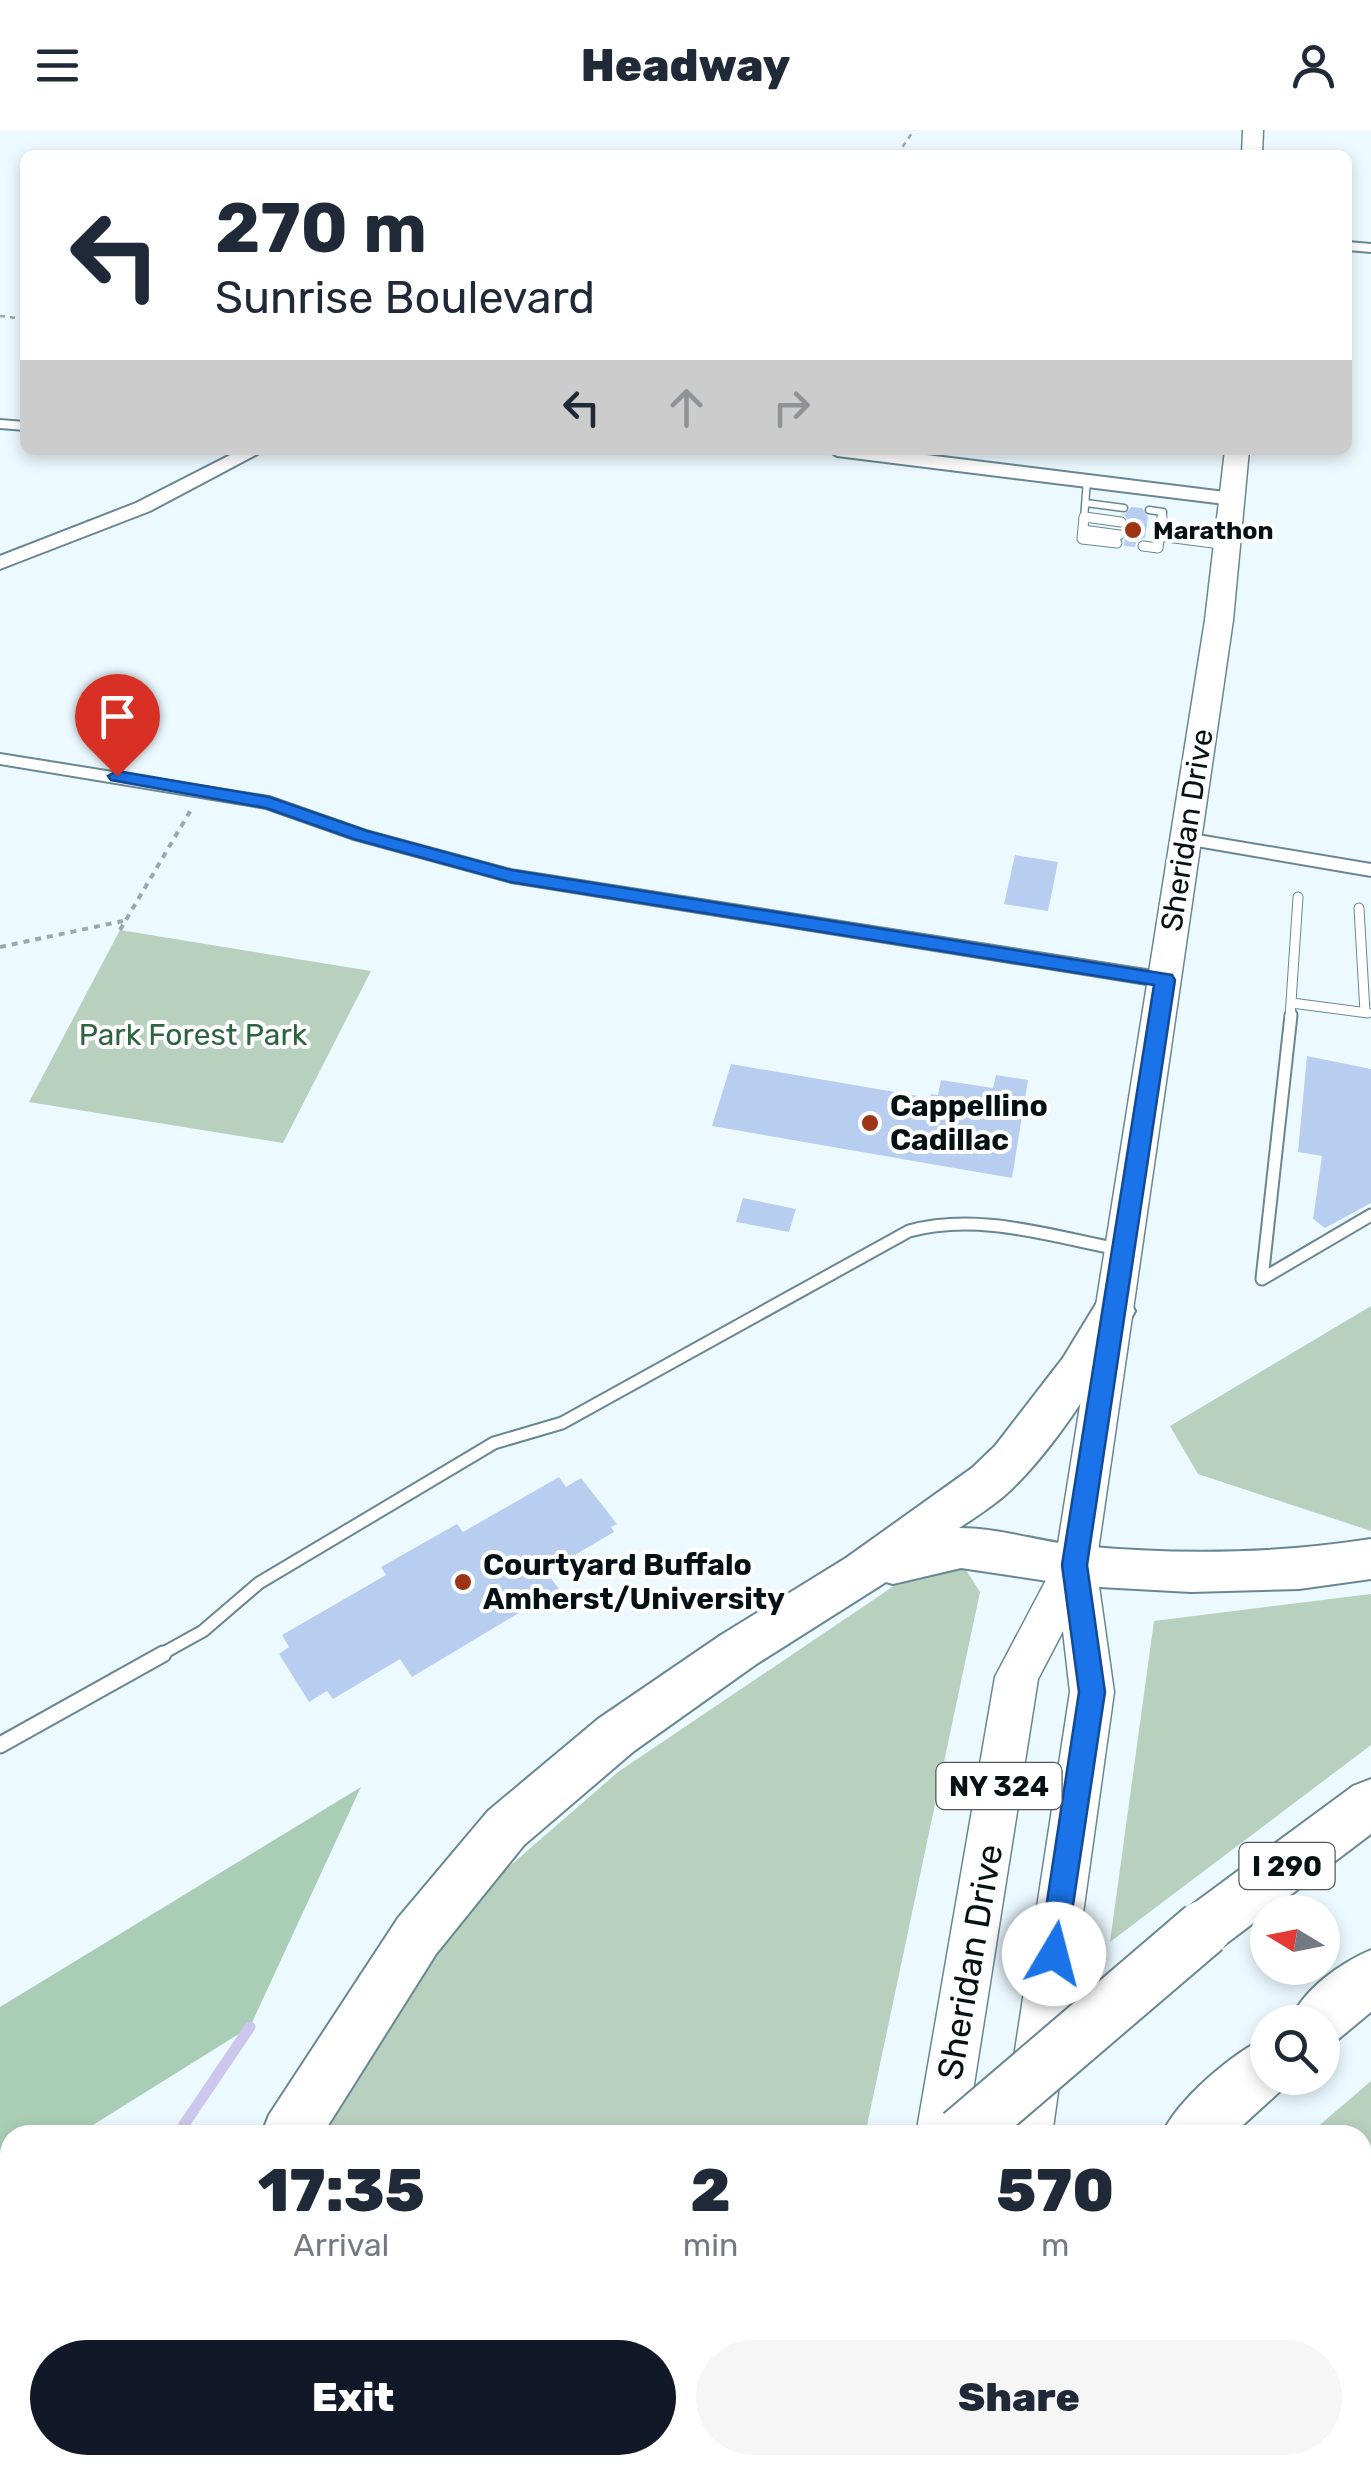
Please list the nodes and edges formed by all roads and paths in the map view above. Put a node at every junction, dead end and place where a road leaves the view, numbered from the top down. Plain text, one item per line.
1 (245, 455) edge
2 (879, 455) edge
3 (1237, 455) edge
4 (1087, 480) junction
5 (1233, 499) junction
6 (1086, 503) junction
7 (1124, 508) dead end
8 (1149, 510) dead end
9 (1085, 517) junction
10 (1121, 522) dead end
11 (1146, 526) dead end
12 (1159, 534) junction
13 (1118, 539) dead end
14 (1144, 542) dead end
15 (1228, 546) junction
16 (0, 563) edge
17 (0, 758) edge
18 (194, 807) dead end
19 (1186, 839) junction
20 (1371, 870) edge
21 (1298, 896) dead end
22 (1359, 908) dead end
23 (123, 920) junction
24 (120, 930) dead end
25 (0, 947) edge
26 (1165, 980) junction
27 (1292, 1003) junction
28 (1368, 1013) edge
29 (1371, 1215) edge
30 (1123, 1250) junction
31 (1114, 1311) junction
32 (1371, 1559) edge
33 (1074, 1565) junction
34 (863, 1572) junction
35 (0, 1746) edge
36 (1371, 1803) edge
37 (1371, 1977) edge
38 (1371, 1998) edge
39 (1337, 2005) edge
40 (1340, 2018) edge
41 (1250, 2080) edge
42 (295, 2125) edge
43 (942, 2125) edge
44 (974, 2125) edge
45 (1029, 2125) edge
46 (1201, 2125) edge

1 - 16 street
2 - 4 street
3 - 5 main road, Sheridan Drive / NY 324
4 - 5 street
4 - 6 lane
5 - 15 main road, Sheridan Drive / NY 324
6 - 7 lane
6 - 9 lane
8 - 12 lane
9 - 10 lane
9 - 13 lane
11 - 12 lane
12 - 14 lane
12 - 15 lane
15 - 19 main road, Sheridan Drive / NY 324
17 - 26 street
18 - 23 path
19 - 20 street
19 - 26 main road, Sheridan Drive / NY 324
21 - 27 lane
22 - 28 lane
23 - 24 path
23 - 25 path
26 - 30 main road, Sheridan Drive / NY 324
27 - 28 lane
27 - 29 lane
30 - 31 main road, Sheridan Drive / NY 324
30 - 35 lane
31 - 33 main road, Sheridan Drive / NY 324
31 - 34 highway
32 - 33 highway
33 - 34 highway
33 - 43 main road, Sheridan Drive / NY 324
33 - 45 main road, Sheridan Drive / NY 324
34 - 42 highway
36 - 44 highway, I 290, bridge
37 - 39 highway
38 - 40 highway
41 - 46 highway

